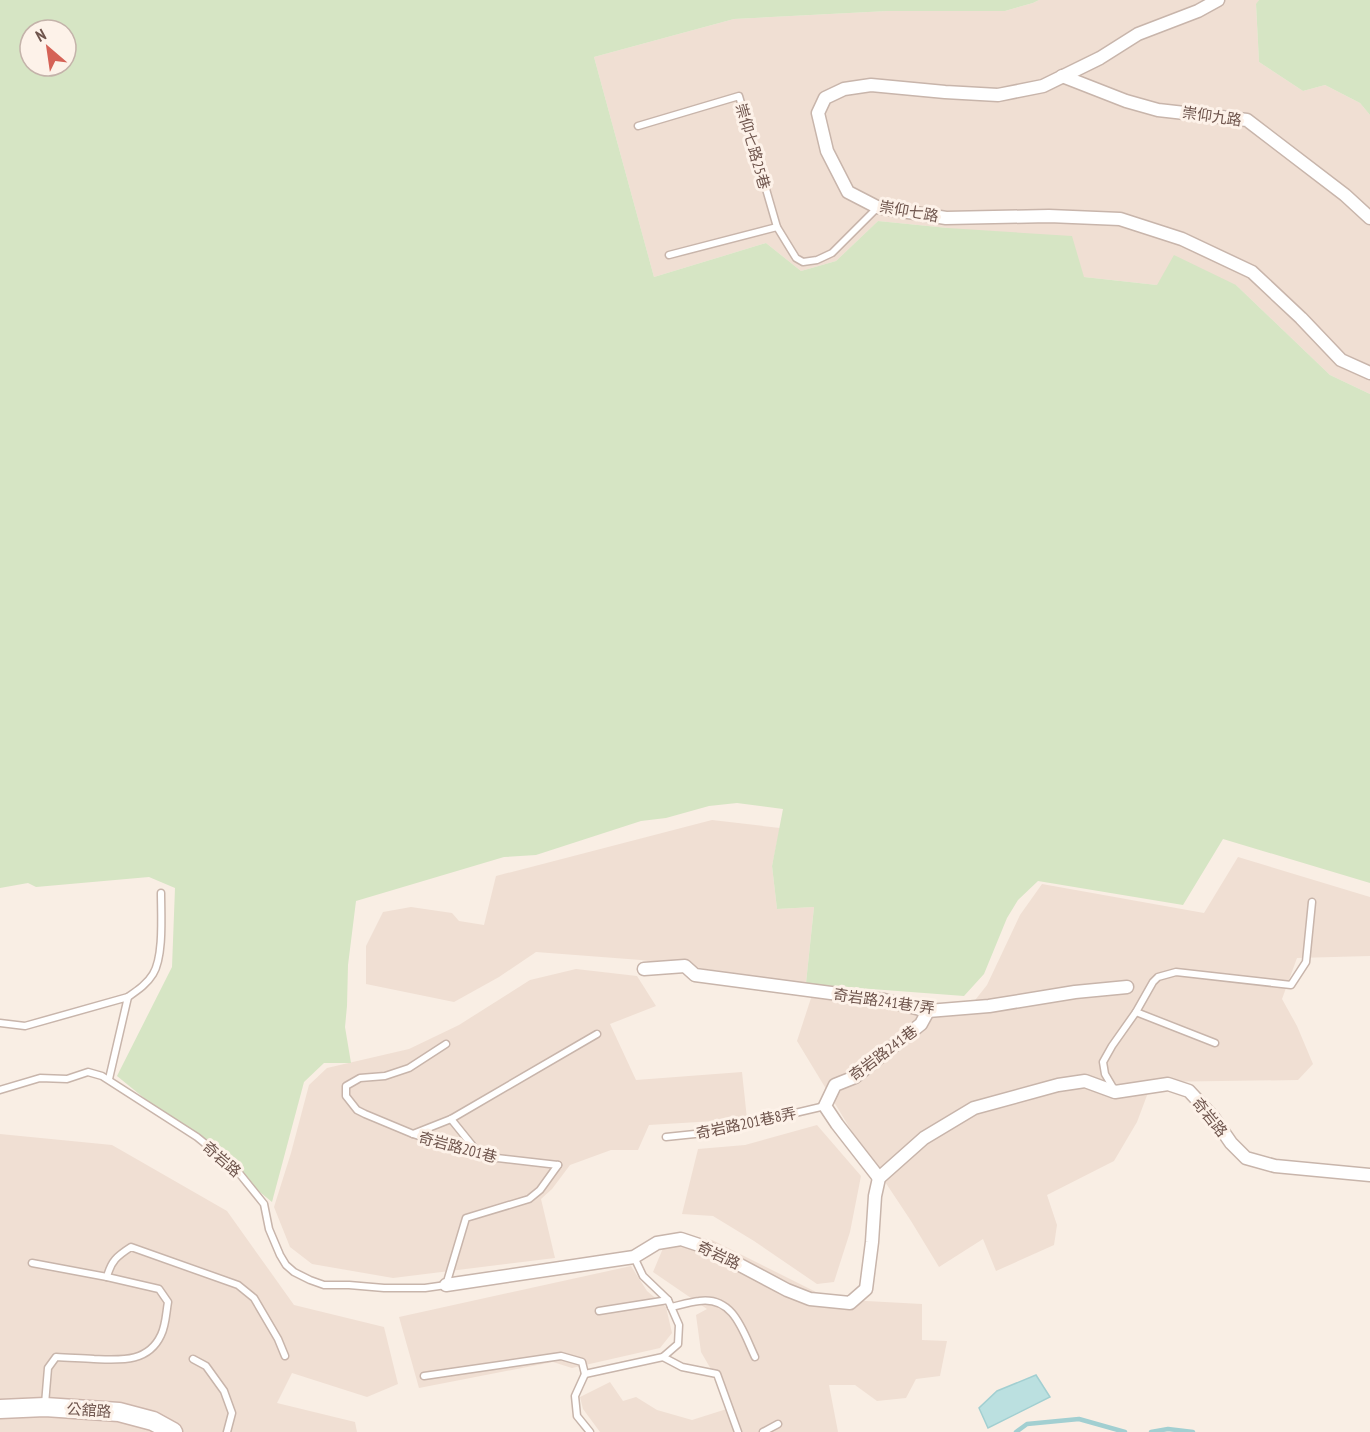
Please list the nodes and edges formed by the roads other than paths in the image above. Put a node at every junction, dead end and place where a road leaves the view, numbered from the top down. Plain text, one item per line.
1 (1218, 0) edge
2 (1062, 76) junction
3 (638, 126) dead end
4 (877, 207) junction
5 (1370, 218) edge
6 (777, 227) junction
7 (669, 255) dead end
8 (1370, 373) edge
9 (161, 893) dead end
10 (1312, 902) dead end
11 (644, 969) dead end
12 (1128, 987) dead end
13 (128, 997) junction
14 (928, 1011) junction
15 (1136, 1012) junction
16 (0, 1023) edge
17 (597, 1034) dead end
18 (1215, 1043) dead end
19 (446, 1044) dead end
20 (109, 1079) junction
21 (0, 1090) edge
22 (1115, 1092) junction
23 (825, 1106) junction
24 (451, 1119) junction
25 (413, 1134) junction
26 (666, 1137) dead end
27 (480, 1156) junction
28 (1370, 1174) edge
29 (879, 1178) junction
30 (634, 1257) junction
31 (32, 1263) dead end
32 (107, 1276) junction
33 (446, 1285) junction
34 (669, 1303) junction
35 (599, 1311) dead end
36 (285, 1356) dead end
37 (663, 1357) junction
38 (755, 1357) dead end
39 (194, 1359) dead end
40 (585, 1374) junction
41 (424, 1376) dead end
42 (45, 1407) junction
43 (0, 1410) edge
44 (778, 1424) dead end
45 (173, 1432) edge
46 (227, 1432) edge
47 (590, 1432) edge
48 (738, 1432) edge
49 (763, 1432) edge

1 - 2 street, 崇仰七路
2 - 4 street, 崇仰七路
2 - 5 street, 崇仰九路
3 - 6 lane, 崇仰七路25巷
4 - 6 lane, 崇仰七路25巷
4 - 8 street, 崇仰七路
6 - 7 lane
9 - 13 lane
10 - 15 lane
11 - 14 street, 奇岩路241巷7弄
12 - 14 street, 奇岩路241巷7弄
13 - 16 lane
13 - 20 lane
14 - 23 street, 奇岩路241巷
15 - 18 lane
15 - 22 lane
17 - 24 lane
19 - 25 lane, 奇岩路201巷
20 - 21 lane, 奇岩路
20 - 33 lane, 奇岩路
22 - 28 street, 奇岩路
22 - 29 street, 奇岩路
23 - 26 lane, 奇岩路201巷8弄
23 - 29 street
24 - 25 lane
24 - 27 lane
25 - 27 lane, 奇岩路201巷
27 - 33 lane, 奇岩路201巷
29 - 30 street, 奇岩路
30 - 33 street, 奇岩路
30 - 34 lane
31 - 32 lane
32 - 36 lane
32 - 42 lane
34 - 35 lane
34 - 37 lane
34 - 38 lane
37 - 40 lane
37 - 48 lane
39 - 46 lane
40 - 41 lane
40 - 47 lane
42 - 43 street, 公舘路
42 - 45 street, 公舘路
44 - 49 lane

